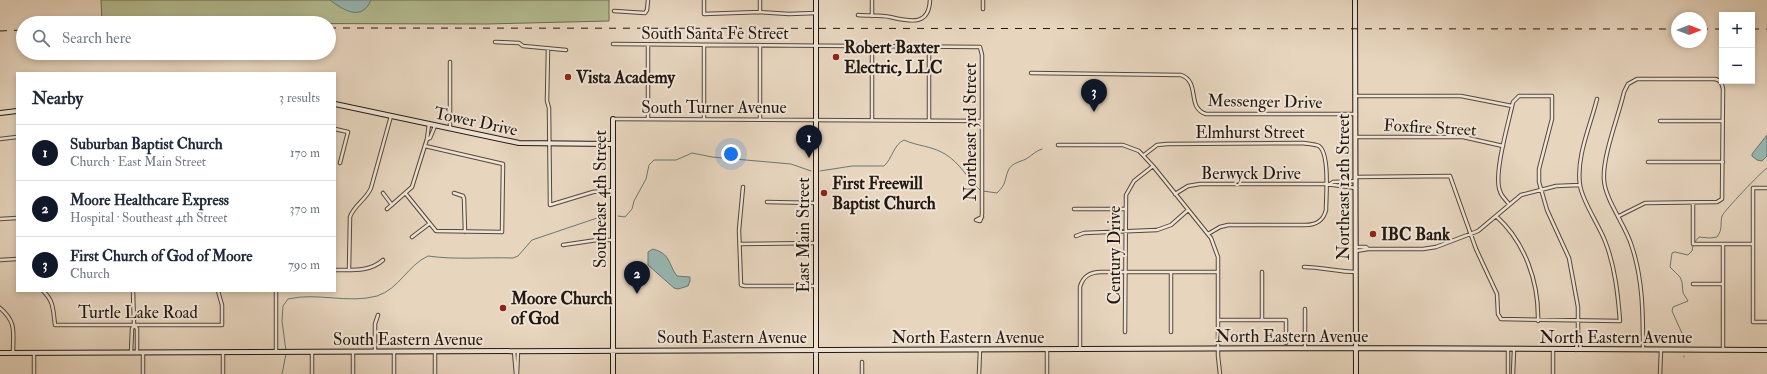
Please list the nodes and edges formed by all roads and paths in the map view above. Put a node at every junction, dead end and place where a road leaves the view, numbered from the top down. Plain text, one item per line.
1 (648, 0) edge
2 (704, 0) edge
3 (760, 0) edge
4 (816, 0) edge
5 (872, 0) edge
6 (930, 0) edge
7 (983, 0) edge
8 (1355, 0) edge
9 (983, 9) dead end
10 (614, 11) dead end
11 (760, 12) junction
12 (816, 13) junction
13 (858, 15) dead end
14 (872, 16) junction
15 (495, 42) dead end
16 (613, 44) dead end
17 (648, 45) junction
18 (704, 45) junction
19 (760, 45) junction
20 (816, 46) junction
21 (872, 46) junction
22 (929, 46) junction
23 (548, 48) junction
24 (981, 48) joint
25 (566, 50) dead end
26 (450, 62) dead end
27 (1031, 73) dead end
28 (1356, 96) junction
29 (1597, 99) dead end
30 (336, 104) edge
31 (1512, 106) junction
32 (16, 111) edge
33 (0, 113) edge
34 (1356, 114) junction
35 (392, 116) junction
36 (613, 119) joint
37 (648, 119) junction
38 (704, 119) junction
39 (760, 119) junction
40 (816, 120) junction
41 (872, 120) junction
42 (929, 120) junction
43 (982, 121) junction
44 (1660, 121) dead end
45 (1723, 121) junction
46 (429, 124) junction
47 (435, 126) junction
48 (336, 129) edge
49 (450, 129) junction
50 (16, 137) edge
51 (1356, 137) junction
52 (0, 139) edge
53 (427, 139) junction
54 (549, 144) junction
55 (613, 144) junction
56 (1058, 145) dead end
57 (425, 146) junction
58 (1503, 146) junction
59 (1144, 155) junction
60 (1648, 162) dead end
61 (1723, 162) junction
62 (340, 163) dead end
63 (1153, 166) junction
64 (1356, 179) junction
65 (1327, 184) junction
66 (1580, 185) junction
67 (743, 187) dead end
68 (1356, 188) junction
69 (1767, 188) edge
70 (1541, 189) junction
71 (613, 190) junction
72 (382, 193) dead end
73 (454, 193) dead end
74 (406, 194) junction
75 (1175, 194) junction
76 (767, 202) dead end
77 (816, 203) junction
78 (1693, 203) junction
79 (1509, 204) junction
80 (392, 205) junction
81 (387, 209) dead end
82 (1125, 209) junction
83 (1074, 210) dead end
84 (1188, 210) junction
85 (982, 216) dead end
86 (1496, 216) junction
87 (1619, 216) junction
88 (16, 218) edge
89 (0, 219) edge
90 (429, 224) junction
91 (465, 232) junction
92 (1125, 232) junction
93 (1208, 234) junction
94 (1471, 235) junction
95 (1076, 236) dead end
96 (412, 237) dead end
97 (613, 240) junction
98 (816, 243) junction
99 (740, 244) junction
100 (1722, 244) junction
101 (1753, 244) junction
102 (563, 246) dead end
103 (1356, 249) junction
104 (16, 259) edge
105 (0, 260) edge
106 (383, 260) dead end
107 (1304, 267) dead end
108 (336, 270) edge
109 (349, 270) junction
110 (1126, 272) junction
111 (1171, 272) junction
112 (1218, 272) junction
113 (1262, 272) dead end
114 (1356, 272) junction
115 (1694, 284) dead end
116 (1723, 284) junction
117 (816, 286) junction
118 (44, 292) edge
119 (133, 292) edge
120 (218, 292) edge
121 (276, 292) edge
122 (0, 308) edge
123 (1305, 309) dead end
124 (378, 315) dead end
125 (1218, 320) junction
126 (1262, 320) junction
127 (1538, 320) junction
128 (1579, 321) junction
129 (1767, 322) edge
130 (134, 324) junction
131 (1126, 332) dead end
132 (1171, 332) dead end
133 (1578, 333) junction
134 (1286, 343) dead end
135 (1305, 348) junction
136 (1356, 348) junction
137 (1553, 349) junction
138 (613, 350) junction
139 (816, 350) junction
140 (980, 350) junction
141 (1047, 350) junction
142 (1080, 350) junction
143 (1218, 350) junction
144 (1508, 350) junction
145 (1514, 350) junction
146 (1576, 350) junction
147 (1581, 350) junction
148 (1643, 350) junction
149 (1660, 350) junction
150 (1723, 350) junction
151 (1767, 350) edge
152 (516, 351) junction
153 (312, 352) junction
154 (353, 352) junction
155 (375, 352) junction
156 (394, 352) junction
157 (435, 352) junction
158 (0, 353) edge
159 (13, 353) junction
160 (34, 353) junction
161 (132, 353) junction
162 (137, 353) junction
163 (143, 353) junction
164 (223, 353) junction
165 (276, 353) junction
166 (862, 362) dead end
167 (34, 374) edge
168 (143, 374) edge
169 (223, 374) edge
170 (312, 374) edge
171 (353, 374) edge
172 (394, 374) edge
173 (435, 374) edge
174 (516, 374) edge
175 (613, 374) edge
176 (816, 374) edge
177 (862, 374) edge
178 (979, 374) edge
179 (1047, 374) edge
180 (1220, 374) edge
181 (1356, 374) edge
182 (1508, 374) edge
183 (1513, 374) edge
184 (1553, 374) edge
185 (1660, 374) edge

1 - 10 street
2 - 11 street
3 - 11 street
4 - 12 main road, East Main Street
5 - 14 street
6 - 14 street
7 - 9 street
8 - 28 main road, Northeast 12th Street
11 - 12 street
12 - 20 main road, East Main Street
13 - 14 street
15 - 23 street
16 - 17 street, South Santa Fe Street
17 - 18 street, South Santa Fe Street
17 - 37 street
18 - 19 street, South Santa Fe Street
18 - 38 street
19 - 20 street, South Santa Fe Street
19 - 39 street
20 - 21 street, South Santa Fe Street
20 - 40 main road, East Main Street
21 - 22 street, South Santa Fe Street
21 - 41 street
22 - 24 street, South Santa Fe Street
22 - 42 street
23 - 25 street
23 - 54 street
24 - 43 street, Northeast 3rd Street
26 - 49 street
27 - 34 street, Messenger Drive
28 - 31 street
28 - 34 main road, Northeast 12th Street
29 - 66 street
30 - 35 main road, Tower Drive
31 - 58 street
31 - 70 street
32 - 33 main road
34 - 51 main road, Northeast 12th Street
35 - 46 main road, Tower Drive
35 - 109 street
36 - 37 street, South Turner Avenue
36 - 55 main road, Southeast 4th Street
37 - 38 street, South Turner Avenue
38 - 39 street, South Turner Avenue
39 - 40 street, South Turner Avenue
40 - 41 street, South Turner Avenue
40 - 77 main road, East Main Street
41 - 42 street, South Turner Avenue
42 - 43 street, South Turner Avenue
43 - 85 street, Northeast 3rd Street
44 - 45 street
45 - 61 street
45 - 87 street
46 - 47 main road, Tower Drive
46 - 53 street
47 - 49 main road, Tower Drive
47 - 53 street
48 - 62 street
49 - 54 main road, Tower Drive
50 - 52 street
51 - 58 street, Foxfire Street
51 - 64 main road, Northeast 12th Street
53 - 57 street
54 - 55 main road, Tower Drive
54 - 71 street
55 - 71 main road, Southeast 4th Street
56 - 59 street
57 - 74 street
57 - 91 street
58 - 79 street
59 - 63 street
59 - 65 street, Elmhurst Street
60 - 61 street
61 - 78 street
63 - 75 street
63 - 82 street, Century Drive
64 - 65 street, Berwyck Drive
64 - 68 main road, Northeast 12th Street
64 - 94 street, Berwyck Drive
65 - 68 street, Berwyck Drive
65 - 75 street, Berwyck Drive
65 - 93 street
66 - 70 street
66 - 128 street
67 - 99 street
68 - 103 main road, Northeast 12th Street
69 - 101 street
70 - 79 street
70 - 128 street
71 - 97 main road, Southeast 4th Street
72 - 80 street
73 - 91 street
74 - 80 street
74 - 90 street
75 - 84 street
76 - 77 street
77 - 98 main road, East Main Street
78 - 87 street
78 - 100 street
79 - 86 street
80 - 81 street
82 - 83 street
82 - 92 street, Century Drive
84 - 92 street
84 - 93 street
86 - 94 street
86 - 127 street
87 - 148 street
88 - 89 street
90 - 91 street
90 - 96 street
92 - 95 street
92 - 110 street, Century Drive
93 - 112 street
94 - 103 street
94 - 127 street
97 - 102 street
97 - 138 main road, Southeast 4th Street
98 - 99 street
98 - 117 main road, East Main Street
99 - 117 street
100 - 101 street
100 - 116 street
101 - 129 street
103 - 114 main road, Northeast 12th Street
104 - 105 street
106 - 109 street
107 - 114 street
108 - 109 street
110 - 111 street
110 - 131 street, Century Drive
110 - 142 street
111 - 112 street
111 - 132 street
112 - 125 street
113 - 126 street
114 - 136 main road, Northeast 12th Street
115 - 116 street
116 - 150 street
117 - 139 main road, East Main Street
118 - 130 street, Turtle Lake Road
119 - 130 street
120 - 130 street, Turtle Lake Road
121 - 165 street
122 - 159 street
123 - 135 street
124 - 155 street
125 - 126 street
125 - 143 street
126 - 134 street
127 - 128 street
128 - 133 street
130 - 161 street
130 - 162 street
133 - 146 street
133 - 147 street
135 - 136 main road, North Eastern Avenue
135 - 143 main road, North Eastern Avenue
136 - 144 main road, North Eastern Avenue
136 - 181 main road, Northeast 12th Street
137 - 145 main road, North Eastern Avenue
137 - 146 main road, North Eastern Avenue
137 - 184 street
138 - 139 main road, South Eastern Avenue
138 - 152 main road, South Eastern Avenue
138 - 175 main road, Southeast 4th Street
139 - 140 main road, North Eastern Avenue
139 - 176 main road, East Main Street
140 - 141 main road, North Eastern Avenue
140 - 178 street
141 - 142 main road, North Eastern Avenue
141 - 179 street
142 - 143 main road, North Eastern Avenue
143 - 180 street
144 - 145 main road, North Eastern Avenue
144 - 182 street
145 - 183 street
146 - 147 main road, North Eastern Avenue
147 - 148 main road, North Eastern Avenue
148 - 149 main road, North Eastern Avenue
149 - 150 main road, North Eastern Avenue
149 - 185 street
150 - 151 main road, North Eastern Avenue
152 - 157 main road, South Eastern Avenue
152 - 174 street
153 - 154 main road, South Eastern Avenue
153 - 165 main road, South Eastern Avenue
153 - 170 street
154 - 155 main road, South Eastern Avenue
154 - 171 street
155 - 156 main road, South Eastern Avenue
156 - 157 main road, South Eastern Avenue
156 - 172 street
157 - 173 street
158 - 159 main road, South Eastern Avenue
159 - 160 main road, South Eastern Avenue
160 - 161 main road, South Eastern Avenue
160 - 167 street
161 - 162 main road, South Eastern Avenue
162 - 163 main road, South Eastern Avenue
163 - 164 main road, South Eastern Avenue
163 - 168 street
164 - 165 main road, South Eastern Avenue
164 - 169 street
166 - 177 street

